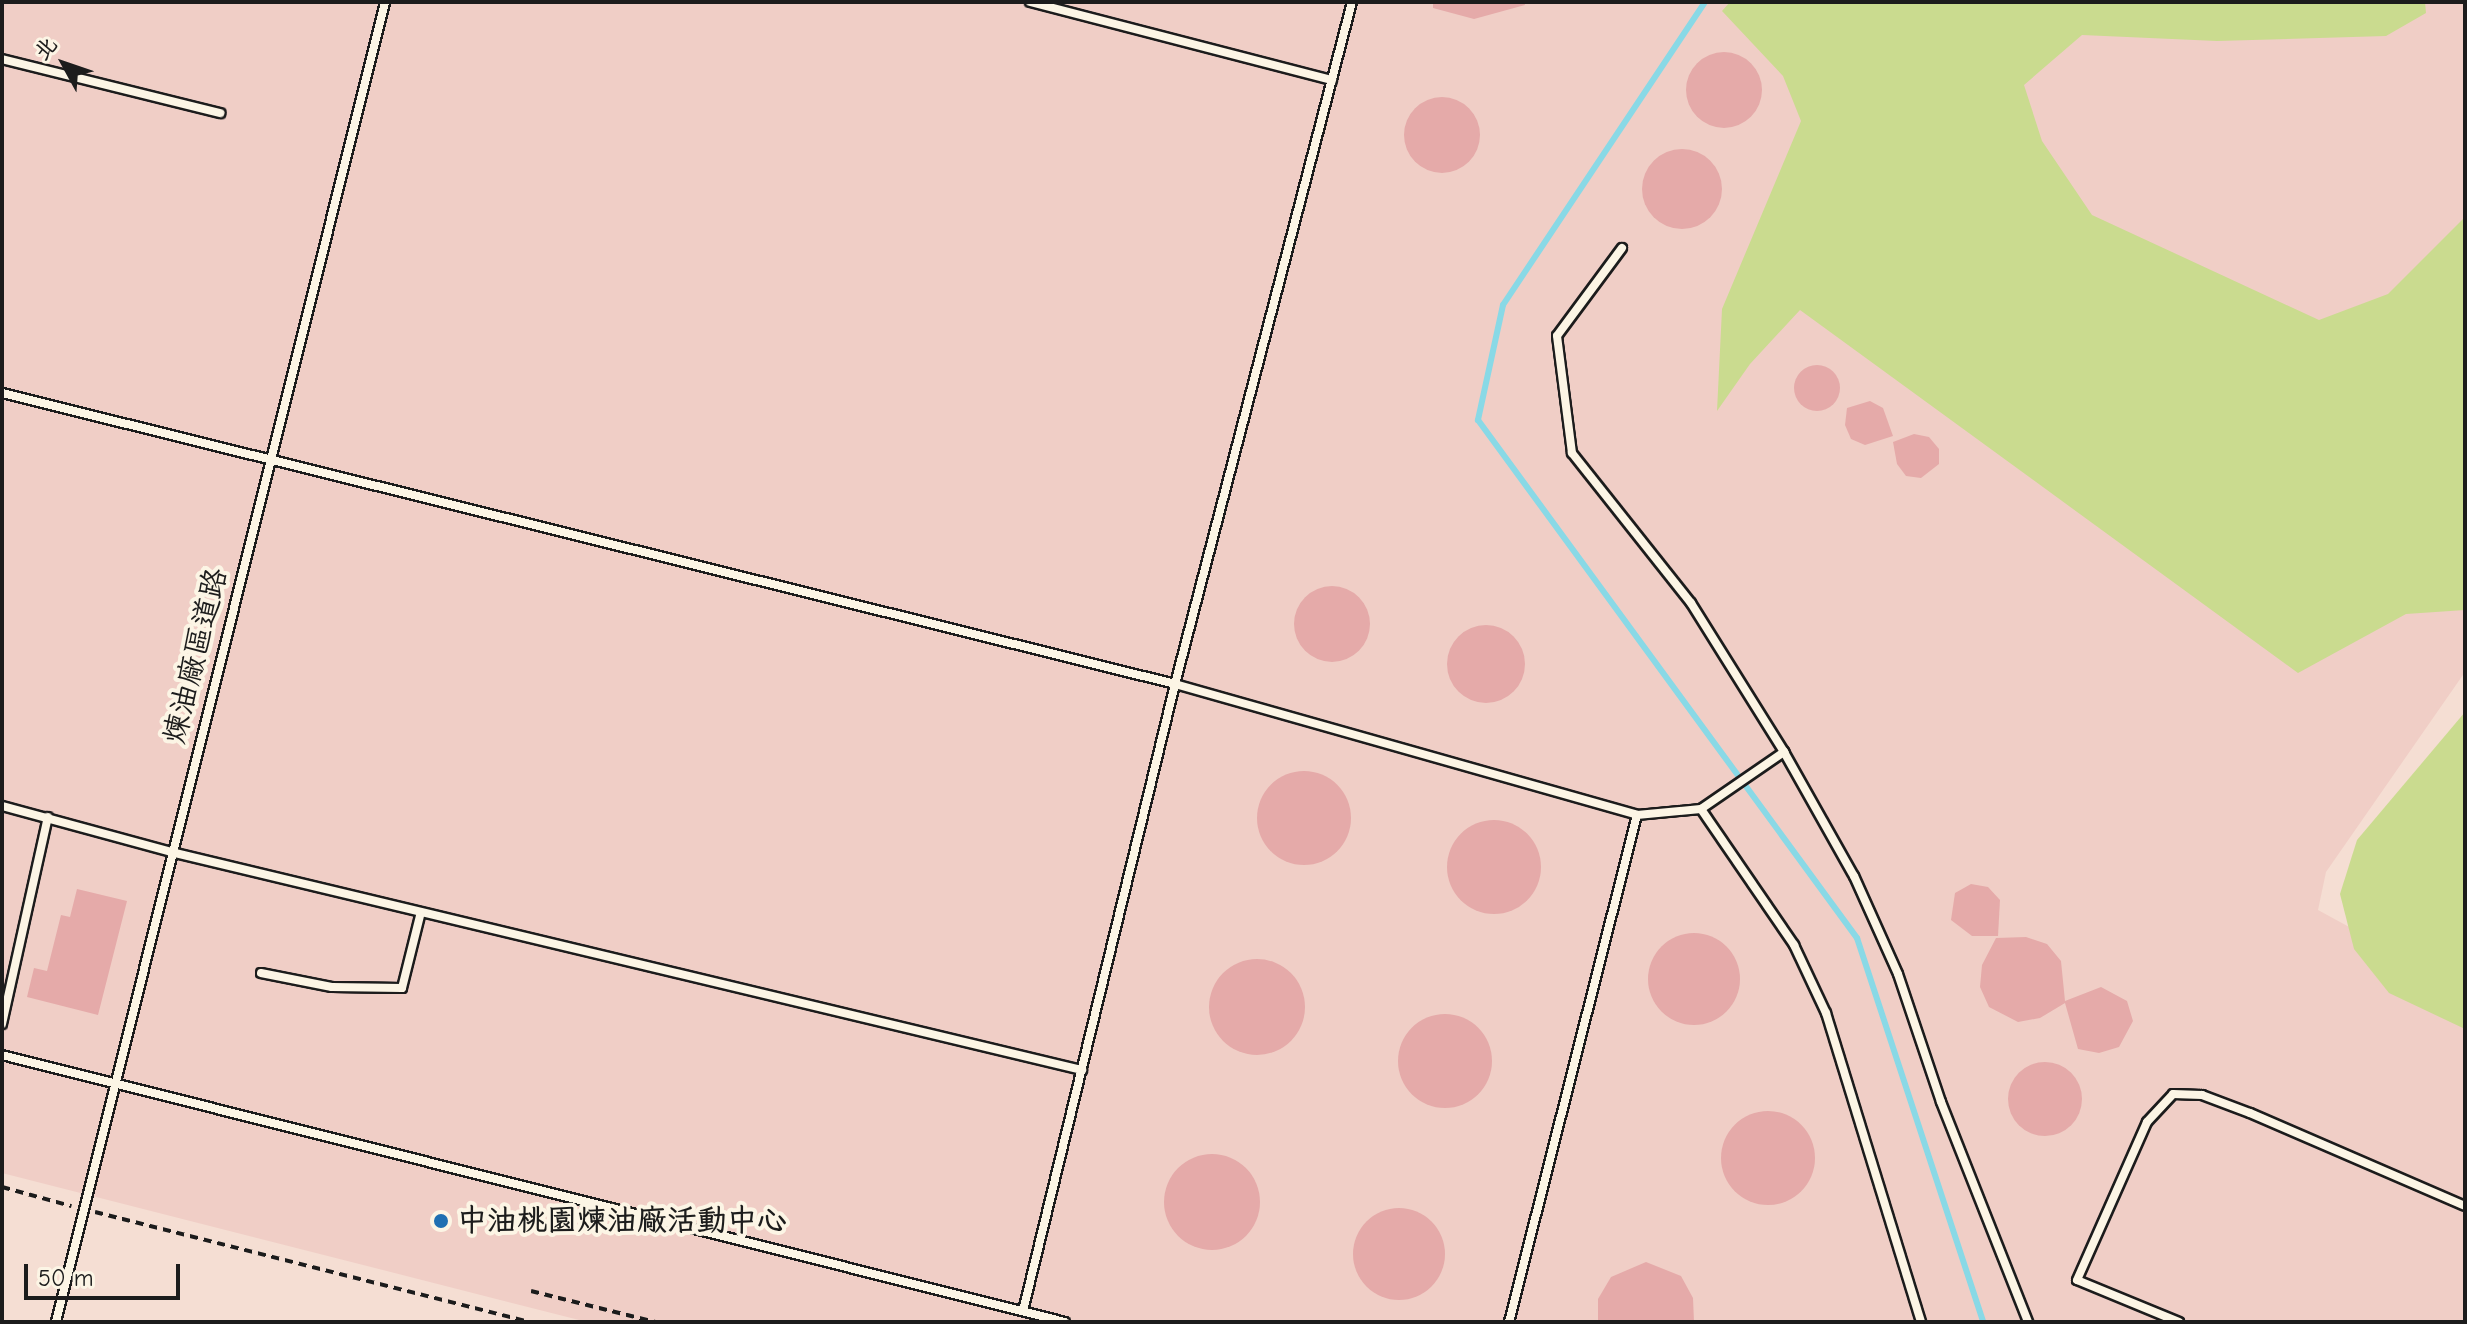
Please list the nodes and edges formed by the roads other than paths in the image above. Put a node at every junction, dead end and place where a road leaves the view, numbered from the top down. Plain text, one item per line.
1 (385, 2) edge
2 (1030, 2) edge
3 (1352, 2) edge
4 (2, 59) edge
5 (1332, 80) junction
6 (220, 113) dead end
7 (1622, 248) dead end
8 (2, 393) edge
9 (271, 458) junction
10 (1175, 684) junction
11 (1784, 752) junction
12 (2, 806) edge
13 (1701, 809) junction
14 (1637, 815) junction
15 (48, 817) junction
16 (171, 852) junction
17 (421, 912) junction
18 (261, 973) dead end
19 (2, 1024) edge
20 (2, 1055) edge
21 (1082, 1070) junction
22 (111, 1084) junction
23 (2465, 1206) edge
24 (1023, 1311) junction
25 (56, 1322) edge
26 (1065, 1322) edge
27 (1509, 1322) edge
28 (1921, 1322) edge
29 (2028, 1322) edge
30 (2179, 1322) edge

1 - 9 lane, 煉油廠區道路
2 - 5 lane
3 - 5 lane
4 - 6 lane
5 - 10 lane
7 - 11 lane
8 - 9 lane
9 - 10 lane
9 - 16 lane, 煉油廠區道路
10 - 14 lane
10 - 21 lane
11 - 13 lane
11 - 29 lane
12 - 15 lane
13 - 14 lane
13 - 28 lane
14 - 27 lane
15 - 16 lane
15 - 19 lane
16 - 17 lane
16 - 22 lane, 煉油廠區道路
17 - 18 lane
17 - 21 lane
20 - 22 lane
21 - 24 lane
22 - 24 lane
22 - 25 lane, 煉油廠區道路
23 - 30 lane
24 - 26 lane

